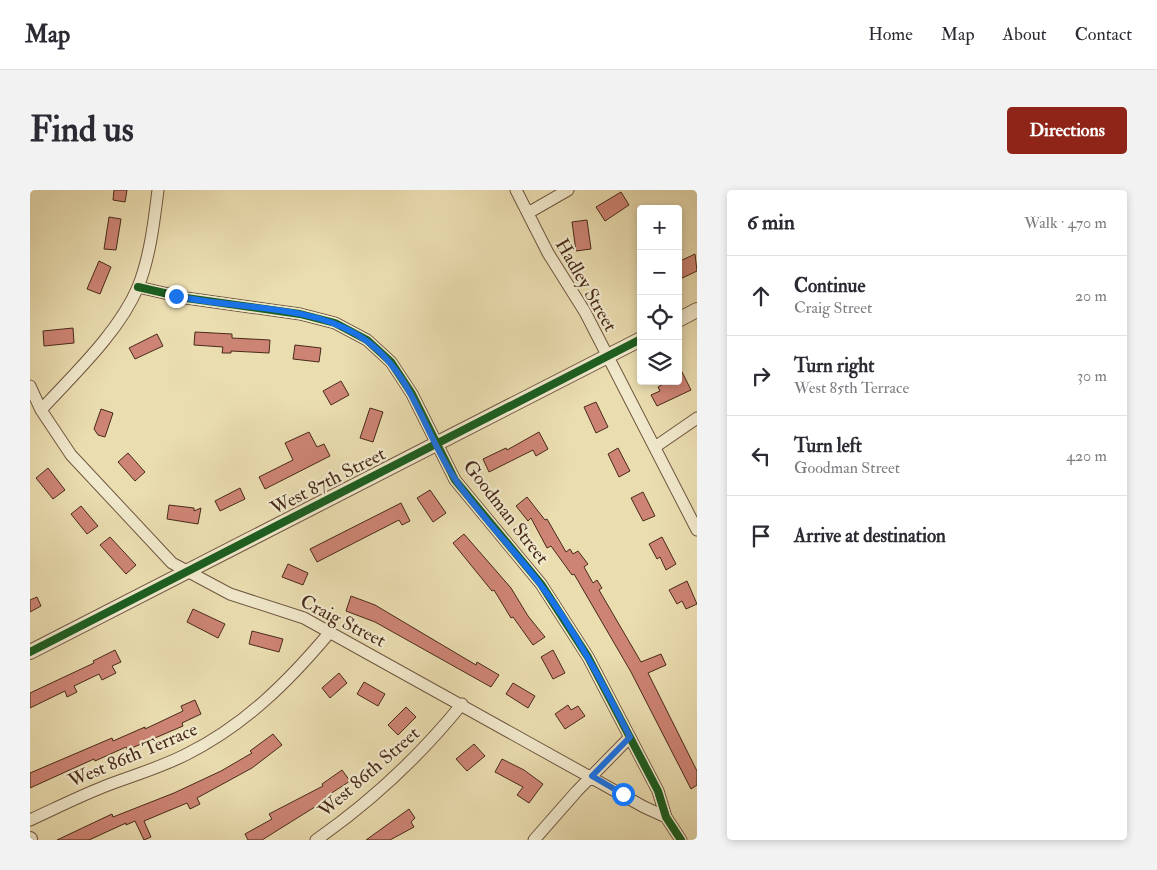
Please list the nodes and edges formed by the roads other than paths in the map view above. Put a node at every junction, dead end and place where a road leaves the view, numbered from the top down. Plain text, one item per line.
1 (158, 190) edge
2 (516, 190) edge
3 (568, 190) edge
4 (528, 213) junction
5 (138, 287) junction
6 (697, 310) edge
7 (682, 318) edge
8 (639, 340) edge
9 (608, 356) junction
10 (30, 386) edge
11 (41, 410) junction
12 (697, 418) edge
13 (436, 444) junction
14 (655, 447) junction
15 (697, 530) edge
16 (186, 572) junction
17 (330, 632) junction
18 (30, 652) edge
19 (462, 704) junction
20 (630, 737) junction
21 (592, 776) junction
22 (666, 816) junction
23 (30, 820) edge
24 (316, 840) edge
25 (534, 840) edge
26 (681, 840) edge

1 - 5 street
2 - 4 street, Hadley Street
3 - 4 street
4 - 9 street, Hadley Street
5 - 11 street
5 - 13 street, Goodman Street
6 - 7 street
8 - 9 street, West 87th Street
9 - 13 street, West 87th Street
9 - 14 street, Hadley Street
10 - 11 street, Craig Street
11 - 16 street, Craig Street
12 - 14 street
13 - 16 street, West 87th Street
13 - 20 street, Goodman Street
14 - 15 street, Hadley Street
16 - 17 street, Craig Street
16 - 18 street, West 87th Street
17 - 19 street, Craig Street
17 - 23 street, West 86th Terrace
19 - 21 street, Craig Street
19 - 24 street, West 86th Street
20 - 21 street
20 - 22 street, Goodman Street
21 - 22 street, Craig Street
21 - 25 street
22 - 26 street, Goodman Street

